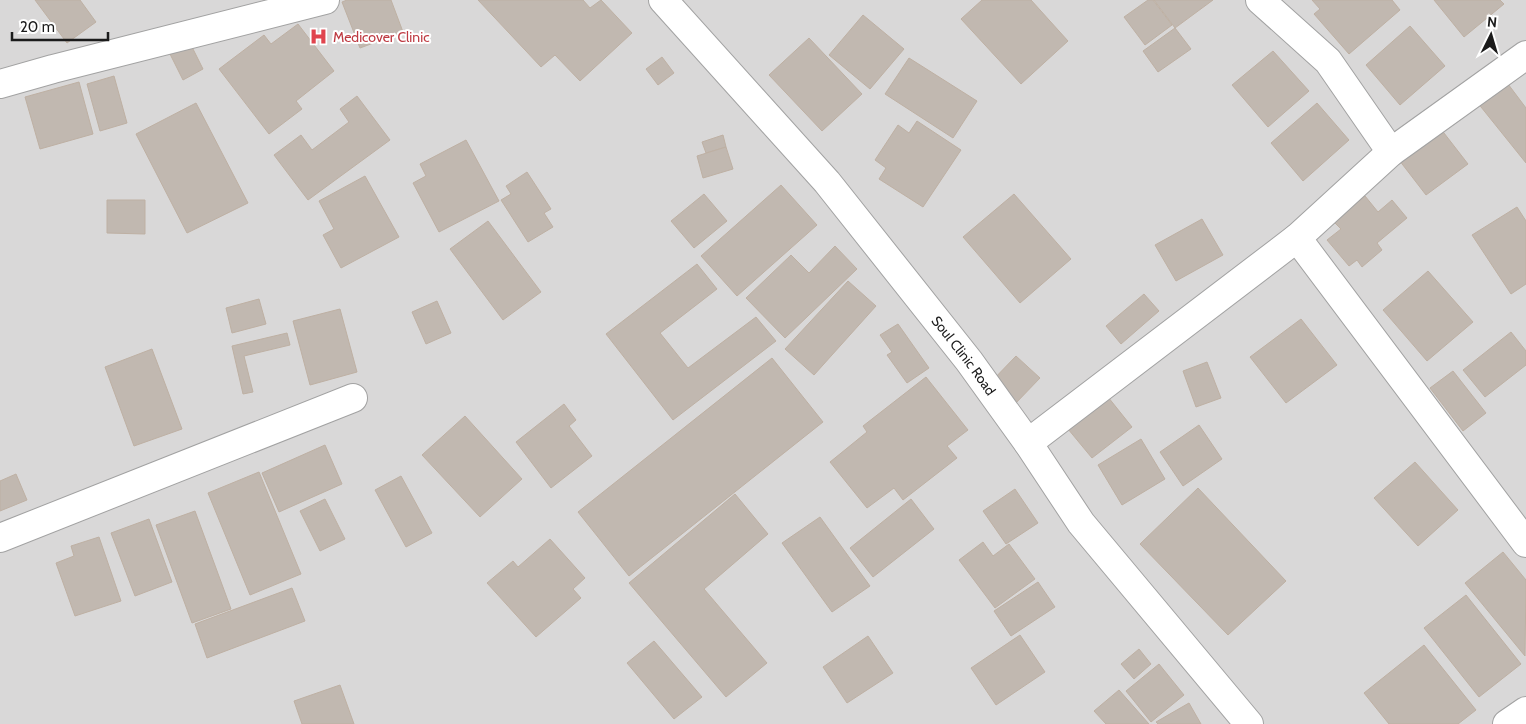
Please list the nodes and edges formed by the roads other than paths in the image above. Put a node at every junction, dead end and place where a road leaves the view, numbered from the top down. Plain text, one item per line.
1 (325, 0) edge
2 (663, 0) edge
3 (1260, 0) edge
4 (1526, 55) edge
5 (0, 84) edge
6 (1391, 152) junction
7 (1297, 238) junction
8 (353, 398) dead end
9 (1028, 443) junction
10 (0, 538) edge
11 (1526, 543) edge
12 (1526, 711) edge
13 (1249, 724) edge
14 (1507, 724) edge

1 - 5 street
2 - 9 street, Soul Clinic Road
3 - 6 street
4 - 6 street
6 - 7 street
7 - 9 street
7 - 11 street
8 - 10 street
9 - 13 street, Soul Clinic Road
12 - 14 street

